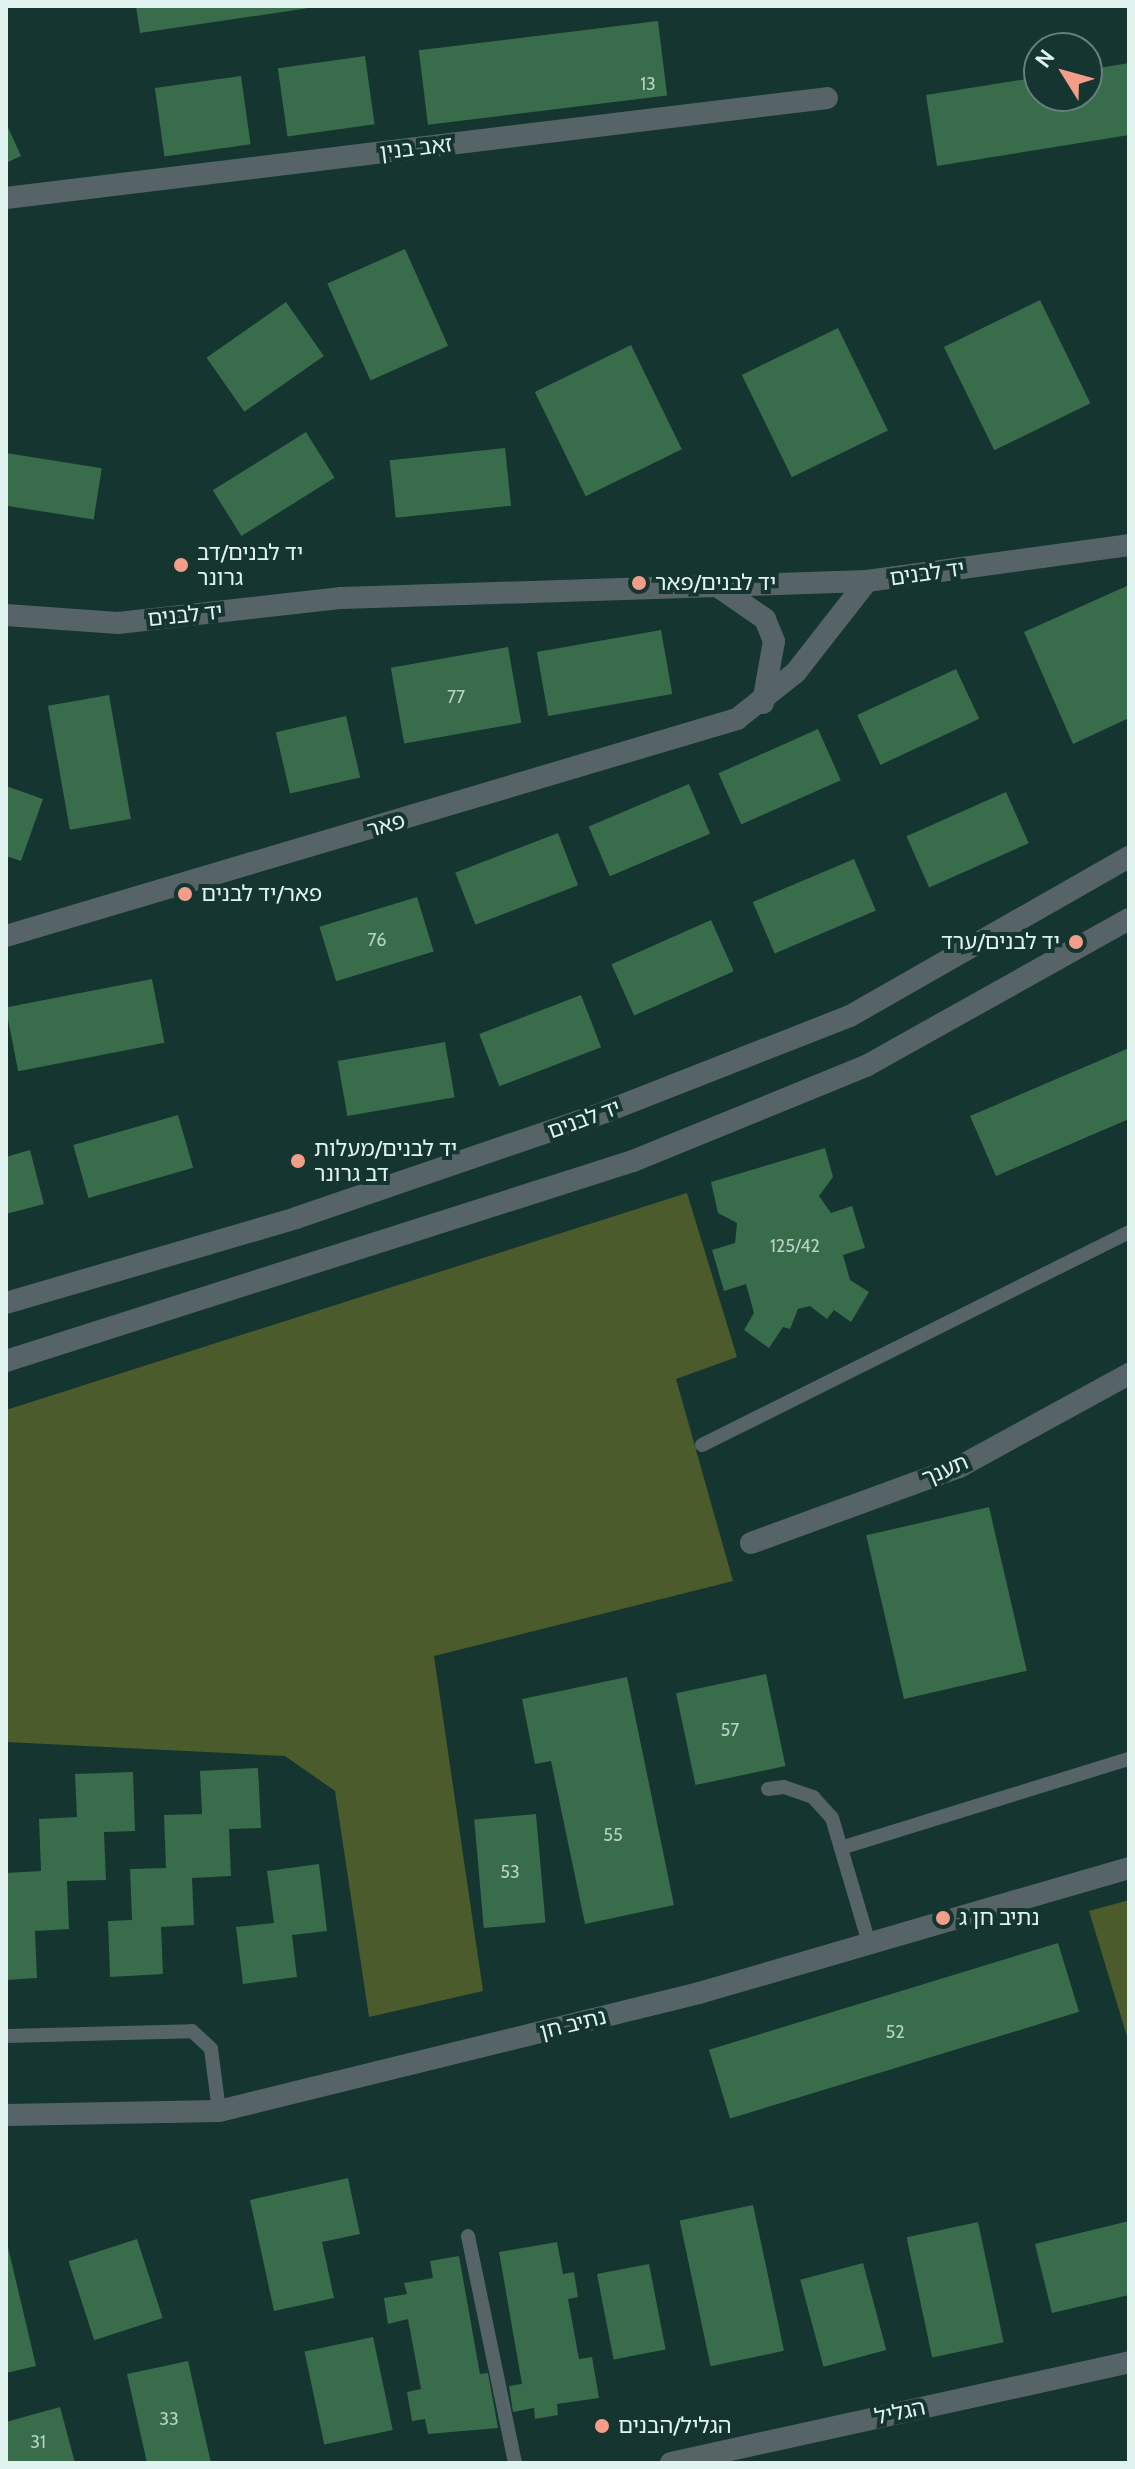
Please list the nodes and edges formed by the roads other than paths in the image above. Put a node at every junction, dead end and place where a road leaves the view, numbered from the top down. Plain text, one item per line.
1 (827, 98) dead end
2 (6, 198) edge
3 (1129, 545) edge
4 (867, 581) junction
5 (720, 588) junction
6 (6, 615) edge
7 (762, 704) junction
8 (1129, 857) edge
9 (1129, 919) edge
10 (6, 936) edge
11 (1129, 1232) edge
12 (6, 1303) edge
13 (6, 1361) edge
14 (1129, 1374) edge
15 (702, 1445) dead end
16 (751, 1543) dead end
17 (1129, 1759) edge
18 (768, 1789) dead end
19 (844, 1847) junction
20 (1129, 1868) edge
21 (869, 1943) junction
22 (6, 2036) edge
23 (219, 2111) junction
24 (6, 2115) edge
25 (468, 2236) dead end
26 (1129, 2362) edge
27 (515, 2463) edge
28 (671, 2463) edge

1 - 2 street, זאב בנין
3 - 4 street, יד לבנים
4 - 5 street, יד לבנים
4 - 7 street, פאר
5 - 6 street, יד לבנים
5 - 7 street
7 - 10 street, פאר
8 - 12 street, יד לבנים
9 - 13 street
11 - 15 lane
14 - 16 street, תענך
17 - 19 lane
18 - 19 lane
19 - 21 lane
20 - 21 street, נתיב חן
21 - 23 street, נתיב חן
22 - 23 lane
23 - 24 street, נתיב חן
25 - 27 lane
26 - 28 street, הגליל

